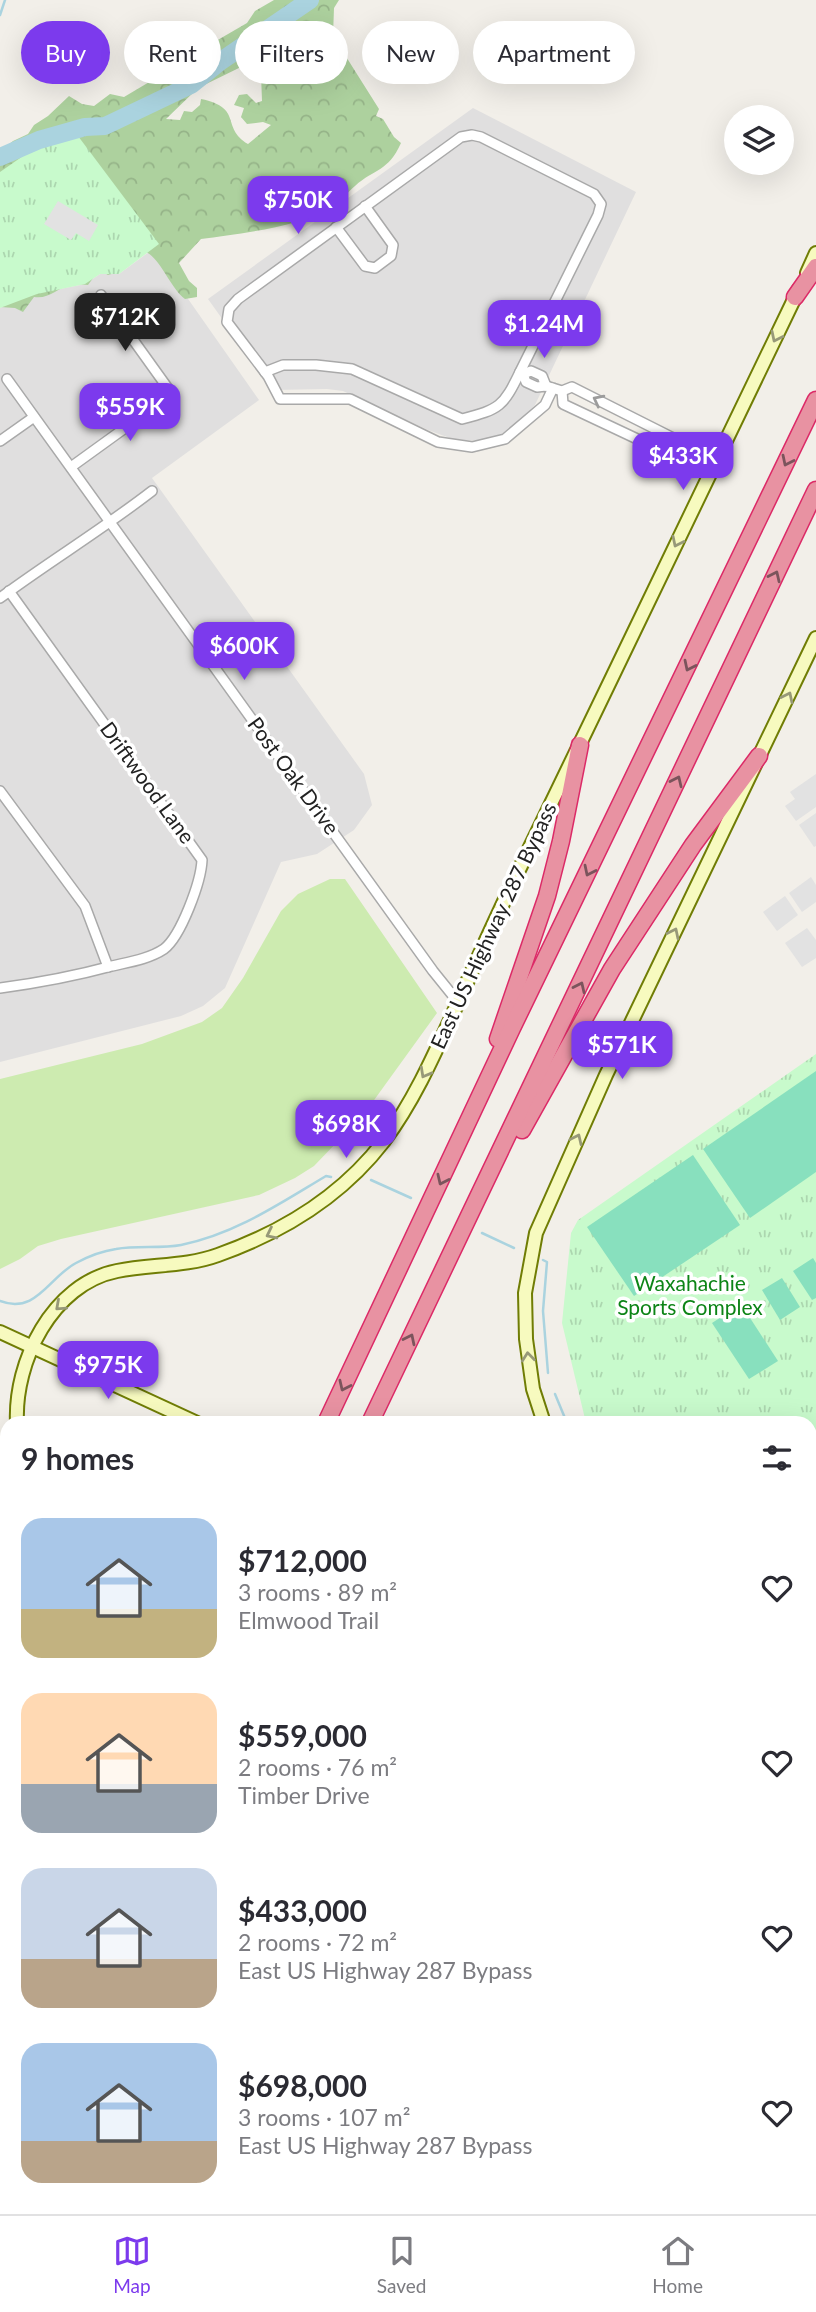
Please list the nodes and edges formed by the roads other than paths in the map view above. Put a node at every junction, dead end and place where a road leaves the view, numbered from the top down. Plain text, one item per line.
1 (365, 206) junction
2 (336, 227) junction
3 (816, 253) edge
4 (816, 267) edge
5 (101, 295) dead end
6 (795, 297) junction
7 (265, 372) junction
8 (522, 373) junction
9 (7, 379) dead end
10 (554, 388) junction
11 (816, 400) edge
12 (34, 417) junction
13 (0, 441) edge
14 (696, 458) junction
15 (71, 467) junction
16 (713, 467) junction
17 (816, 489) edge
18 (152, 491) dead end
19 (111, 523) junction
20 (9, 591) junction
21 (0, 598) edge
22 (816, 638) edge
23 (580, 745) junction
24 (759, 756) junction
25 (0, 791) edge
26 (108, 967) junction
27 (0, 988) edge
28 (458, 1002) junction
29 (471, 1118) junction
30 (486, 1180) junction
31 (0, 1332) edge
32 (33, 1348) junction
33 (17, 1416) edge
34 (182, 1416) edge
35 (329, 1416) edge
36 (373, 1416) edge
37 (542, 1416) edge

1 - 2 street
1 - 2 street
1 - 8 street
2 - 7 street
3 - 6 main road, East US Highway 287 Bypass
4 - 6 highway
5 - 15 street
6 -> 16 main road, East US Highway 287 Bypass
7 - 8 street
7 - 10 street
8 - 10 street
9 - 12 street, Post Oak Drive
14 -> 10 street
10 - 14 street
11 -> 29 highway
12 - 13 street
12 - 15 street, Post Oak Drive
14 - 16 street
15 - 19 street, Post Oak Drive
16 -> 23 main road, East US Highway 287 Bypass
30 -> 17 highway
18 - 19 street
19 - 20 street
19 - 28 street, Post Oak Drive
20 - 21 street
20 - 26 street, Driftwood Lane
24 -> 22 main road
23 - 28 main road, East US Highway 287 Bypass
23 - 29 highway
24 - 30 highway
37 -> 24 main road
25 - 26 street
26 - 27 street, Driftwood Lane
28 -> 32 main road, East US Highway 287 Bypass
29 -> 35 highway
36 -> 30 highway
31 - 32 main road
32 - 33 main road, East US Highway 287 Bypass
32 - 34 main road

